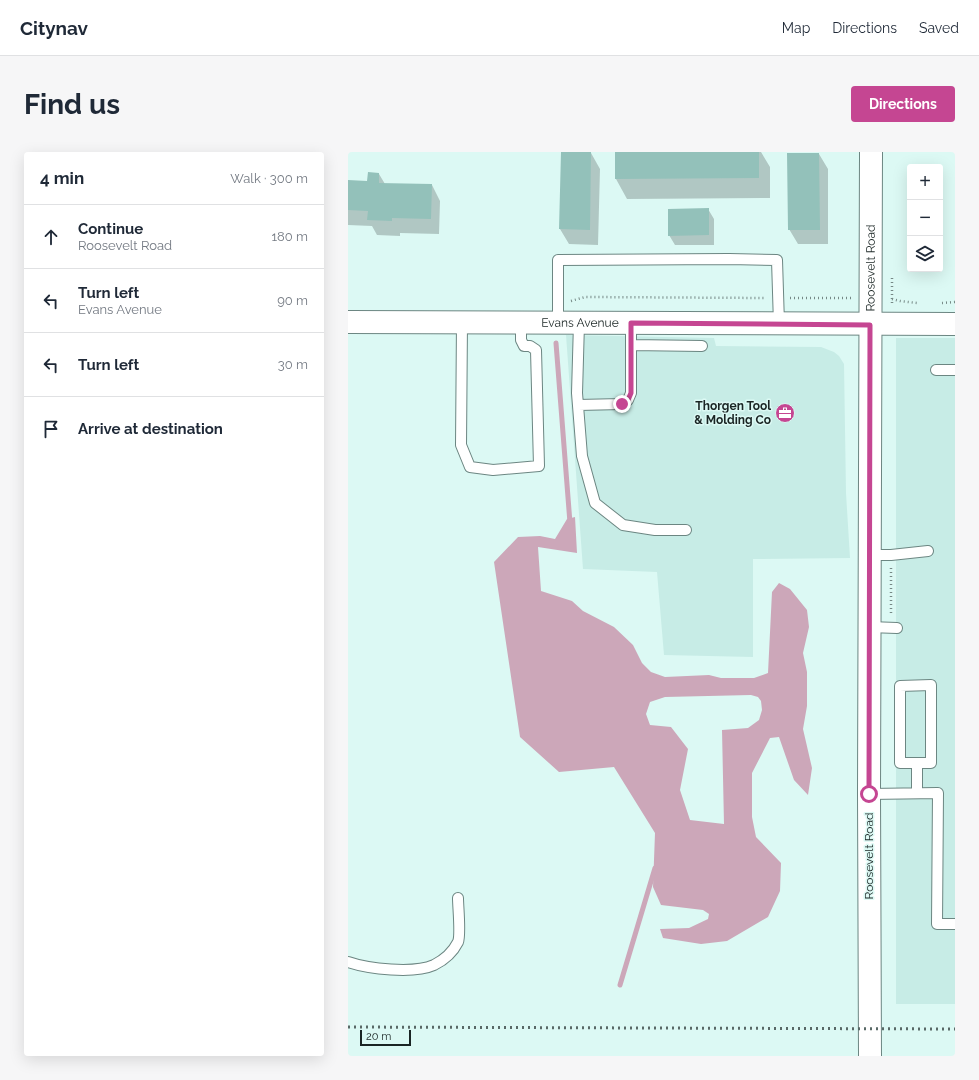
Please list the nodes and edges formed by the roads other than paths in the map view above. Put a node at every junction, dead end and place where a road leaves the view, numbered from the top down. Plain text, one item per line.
1 (871, 152) edge
2 (565, 316) junction
3 (348, 322) edge
4 (462, 322) junction
5 (521, 323) junction
6 (631, 323) junction
7 (779, 324) junction
8 (955, 324) edge
9 (870, 325) junction
10 (631, 345) junction
11 (702, 346) dead end
12 (936, 370) dead end
13 (955, 370) edge
14 (578, 404) junction
15 (686, 530) dead end
16 (928, 551) dead end
17 (870, 555) junction
18 (869, 626) junction
19 (897, 628) dead end
20 (917, 764) junction
21 (917, 793) junction
22 (869, 794) junction
23 (458, 898) dead end
24 (955, 924) edge
25 (348, 962) edge
26 (870, 1056) edge

1 - 9 street, Roosevelt Road
2 - 5 street, Evans Avenue
2 - 6 street, Evans Avenue
2 - 7 lane
2 - 14 lane
3 - 4 street, Evans Avenue
4 - 5 street, Evans Avenue
4 - 5 lane
6 - 7 street, Evans Avenue
6 - 10 lane
7 - 9 street, Evans Avenue
8 - 9 street, Evans Avenue
9 - 17 street, Roosevelt Road
10 - 11 lane
10 - 14 lane
12 - 13 lane
14 - 15 lane
16 - 17 lane
17 - 18 street, Roosevelt Road
18 - 19 lane
18 - 22 street, Roosevelt Road
20 - 20 lane
20 - 21 lane
21 - 22 lane
21 - 24 lane
22 - 26 street, Roosevelt Road
23 - 25 lane

